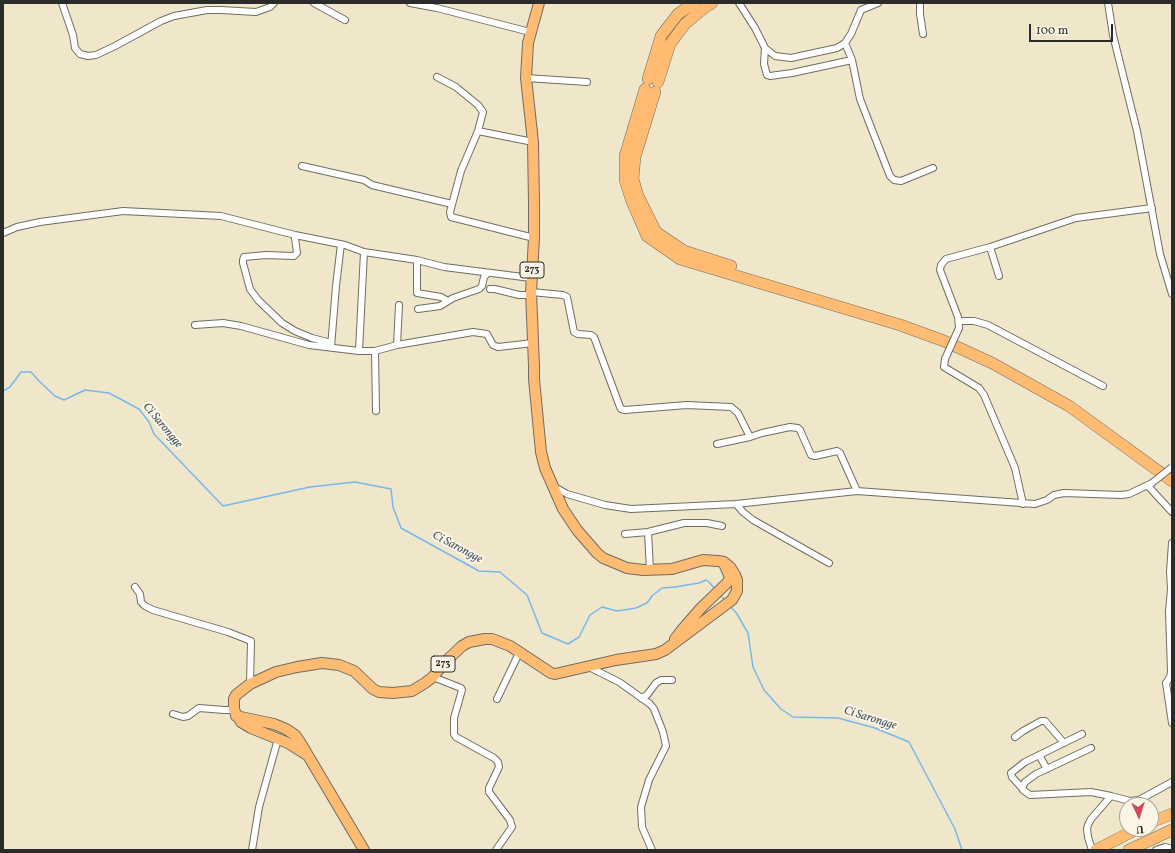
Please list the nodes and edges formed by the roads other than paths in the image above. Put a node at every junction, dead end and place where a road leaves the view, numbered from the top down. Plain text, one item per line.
1 (62, 3) edge
2 (274, 3) edge
3 (314, 3) edge
4 (410, 3) edge
5 (538, 3) edge
6 (694, 3) edge
7 (712, 3) edge
8 (739, 3) edge
9 (878, 3) edge
10 (920, 3) edge
11 (1108, 3) edge
12 (345, 20) dead end
13 (530, 32) junction
14 (923, 34) dead end
15 (845, 43) junction
16 (765, 48) junction
17 (852, 60) junction
18 (437, 77) dead end
19 (526, 78) junction
20 (587, 82) dead end
21 (652, 85) junction
22 (478, 131) junction
23 (533, 142) junction
24 (302, 166) dead end
25 (933, 168) dead end
26 (452, 204) junction
27 (1152, 208) junction
28 (3, 233) edge
29 (295, 235) junction
30 (534, 238) junction
31 (341, 244) junction
32 (990, 247) junction
33 (364, 252) junction
34 (417, 260) junction
35 (488, 273) junction
36 (999, 276) dead end
37 (531, 278) junction
38 (490, 290) dead end
39 (531, 294) junction
40 (1172, 294) edge
41 (448, 301) junction
42 (399, 306) dead end
43 (418, 309) dead end
44 (959, 321) junction
45 (195, 324) dead end
46 (318, 340) junction
47 (533, 343) junction
48 (309, 345) junction
49 (331, 345) junction
50 (397, 345) junction
51 (359, 351) junction
52 (375, 351) junction
53 (1103, 386) dead end
54 (376, 411) dead end
55 (750, 437) junction
56 (717, 444) dead end
57 (1172, 467) edge
58 (1172, 474) edge
59 (1172, 481) edge
60 (1150, 485) junction
61 (553, 486) junction
62 (857, 491) junction
63 (736, 504) junction
64 (1023, 504) junction
65 (1172, 512) edge
66 (722, 526) dead end
67 (648, 532) junction
68 (625, 534) dead end
69 (1172, 543) edge
70 (724, 562) junction
71 (829, 563) dead end
72 (650, 570) junction
73 (135, 587) dead end
74 (675, 643) junction
75 (520, 651) junction
76 (588, 666) junction
77 (433, 677) junction
78 (672, 680) dead end
79 (250, 684) junction
80 (641, 698) junction
81 (497, 699) dead end
82 (235, 713) junction
83 (173, 714) dead end
84 (1172, 723) edge
85 (1082, 734) dead end
86 (1015, 737) dead end
87 (278, 739) junction
88 (1064, 743) junction
89 (1092, 748) dead end
90 (307, 755) junction
91 (1039, 755) junction
92 (1046, 769) junction
93 (1172, 782) edge
94 (1022, 788) junction
95 (1111, 796) junction
96 (1172, 814) edge
97 (1159, 819) edge
98 (1172, 830) edge
99 (1121, 837) edge
100 (1172, 849) edge
101 (252, 850) edge
102 (364, 850) edge
103 (496, 850) edge
104 (652, 850) edge
105 (1092, 850) edge
106 (1096, 850) edge
107 (1129, 850) edge
108 (1156, 850) edge

1 - 2 street
3 - 12 street
4 - 13 street
5 - 13 main road, 273
6 - 21 highway
7 - 21 highway
8 - 16 street
9 - 15 street
10 - 14 street
11 - 27 street
13 - 19 main road, 273
15 - 16 street
15 - 17 street
16 - 17 street
17 - 25 street
18 - 22 street
19 - 20 street
19 - 23 main road, 273
21 - 58 highway
21 - 59 highway
22 - 23 street
22 - 26 street
23 - 30 main road, 273
24 - 26 street
26 - 30 street
27 - 32 street
27 - 40 street
28 - 29 street
29 - 31 street
29 - 46 street
30 - 37 main road, 273
31 - 33 street
31 - 49 street
32 - 36 street
32 - 44 street
33 - 34 street
33 - 51 street
34 - 35 street
34 - 41 street
35 - 37 street
35 - 41 street
37 - 39 main road, 273
38 - 39 street
39 - 47 main road, 273
39 - 55 street
41 - 43 street
42 - 50 street
44 - 53 street
44 - 64 street, bridge
45 - 48 street
46 - 48 street
46 - 49 street
47 - 50 street
47 - 61 main road, 273
48 - 49 street
49 - 51 street
50 - 52 street
51 - 52 street
52 - 54 street
55 - 56 street
55 - 62 street
57 - 60 street, bridge
60 - 64 street
60 - 65 street
61 - 63 street
61 - 72 main road, 273
62 - 63 street
62 - 64 street
63 - 71 street
66 - 67 street
67 - 68 street
67 - 72 street
69 - 84 street
70 - 72 main road, 273
70 - 74 main road, 273
70 - 74 main road, 273
73 - 79 street
74 - 76 main road, 273
75 - 76 main road, 273
75 - 77 main road, 273
75 - 81 street
76 - 80 street
77 - 79 main road, 273
77 - 103 street
78 - 80 street
79 - 82 main road, 273
80 - 104 street
82 - 83 street
82 - 87 main road
82 - 90 main road
85 - 88 street
86 - 88 street
87 - 90 main road
87 - 101 street
88 - 91 street
89 - 92 street
90 - 102 main road
91 - 92 street
91 - 94 street
92 - 94 street
93 - 95 street
94 - 95 street
95 - 105 street
96 - 97 highway
98 - 107 highway
99 - 106 highway
100 - 108 street

